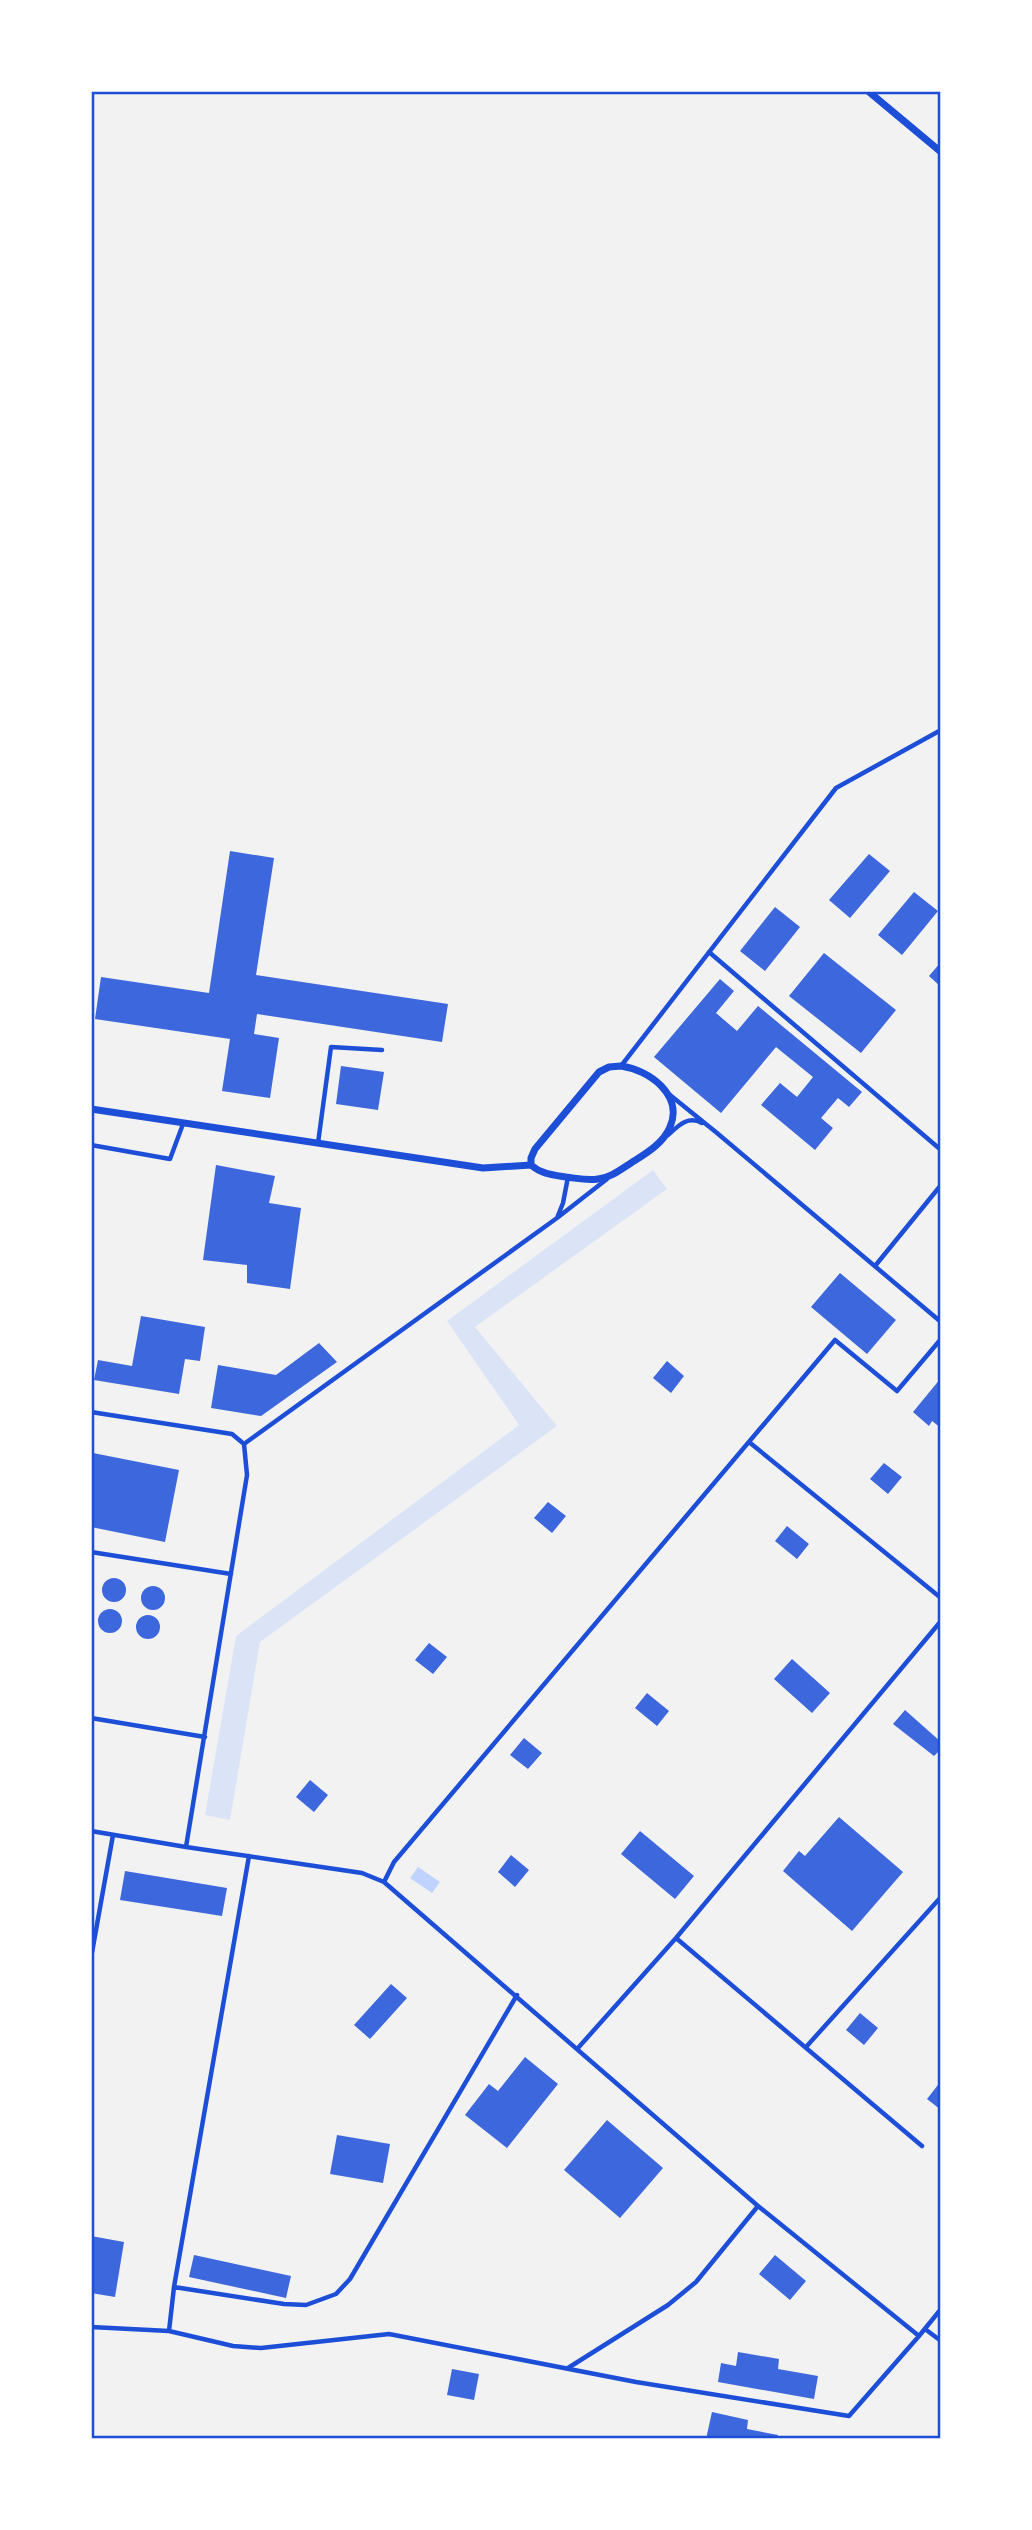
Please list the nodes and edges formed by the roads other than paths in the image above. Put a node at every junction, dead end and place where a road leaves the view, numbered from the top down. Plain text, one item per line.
1 (868, 91) edge
2 (941, 152) edge
3 (941, 730) edge
4 (709, 952) junction
5 (382, 1050) dead end
6 (621, 1066) junction
7 (669, 1095) junction
8 (91, 1109) edge
9 (183, 1124) junction
10 (718, 1133) junction
11 (318, 1144) junction
12 (91, 1145) edge
13 (655, 1147) junction
14 (941, 1150) edge
15 (531, 1165) junction
16 (614, 1175) junction
17 (568, 1177) junction
18 (941, 1185) edge
19 (557, 1217) junction
20 (875, 1266) junction
21 (941, 1322) edge
22 (941, 1339) edge
23 (91, 1412) edge
24 (749, 1441) junction
25 (244, 1444) junction
26 (91, 1552) edge
27 (231, 1574) junction
28 (941, 1598) edge
29 (941, 1621) edge
30 (91, 1718) edge
31 (205, 1737) junction
32 (91, 1831) edge
33 (113, 1834) junction
34 (186, 1847) junction
35 (249, 1856) junction
36 (384, 1882) junction
37 (941, 1897) edge
38 (676, 1938) junction
39 (91, 1958) edge
40 (517, 1995) junction
41 (806, 2047) junction
42 (578, 2048) junction
43 (922, 2146) dead end
44 (758, 2206) junction
45 (174, 2287) junction
46 (941, 2309) edge
47 (91, 2327) edge
48 (925, 2329) junction
49 (169, 2331) junction
50 (919, 2336) junction
51 (941, 2341) edge
52 (568, 2368) junction

1 - 2 street
3 - 4 lane
4 - 6 lane
4 - 14 lane
5 - 11 lane
6 - 7 street
6 - 15 street
7 - 10 lane
7 - 13 street
8 - 9 street
9 - 11 street
9 - 12 lane
10 - 13 lane
10 - 20 lane
11 - 15 street
13 - 16 street
15 - 17 street
16 - 17 street
16 - 19 lane
17 - 19 lane
18 - 20 lane
19 - 25 lane
20 - 21 lane
22 - 24 lane
23 - 25 lane
24 - 28 lane
24 - 36 lane
25 - 27 lane
26 - 27 lane
27 - 31 lane
29 - 38 lane
30 - 31 lane
31 - 34 lane
32 - 33 lane
33 - 34 lane
33 - 39 lane
34 - 35 lane
35 - 36 lane
35 - 45 lane
36 - 40 lane
37 - 41 lane
38 - 41 lane
38 - 42 lane
40 - 42 lane
40 - 45 lane
41 - 43 lane
42 - 44 lane
44 - 50 lane
44 - 52 lane
45 - 49 lane
46 - 48 lane
47 - 49 lane
48 - 50 lane
48 - 51 lane
49 - 52 lane
50 - 52 lane

